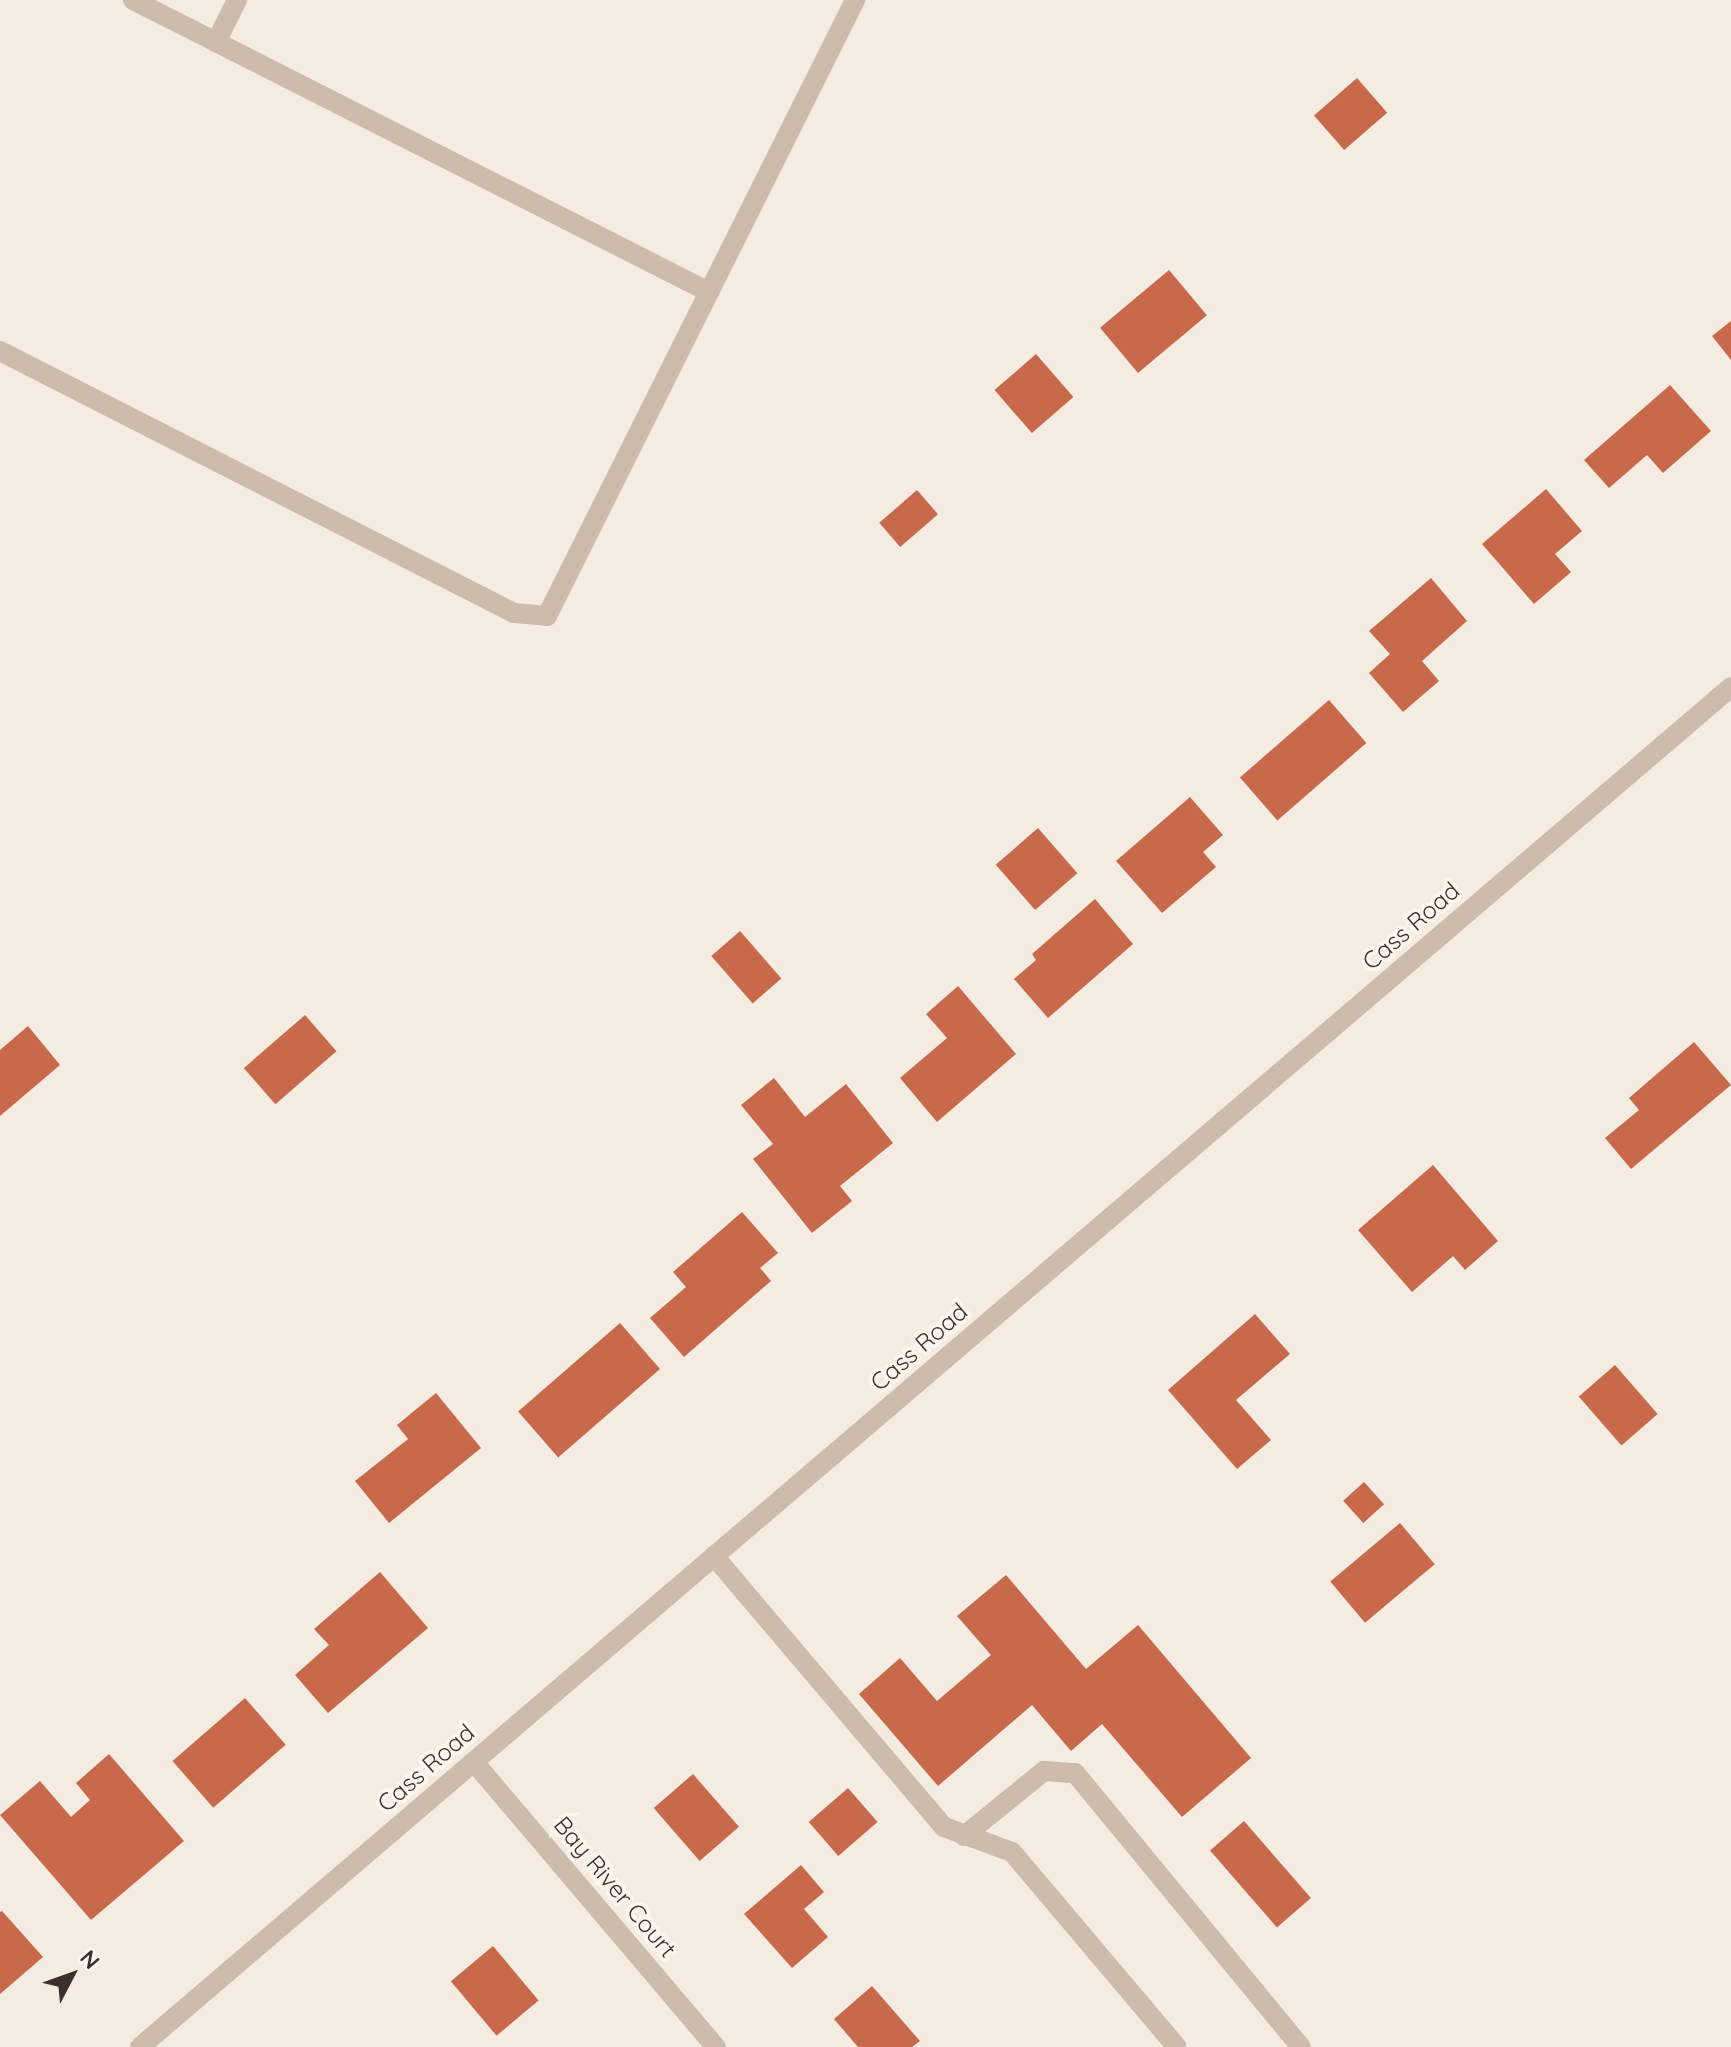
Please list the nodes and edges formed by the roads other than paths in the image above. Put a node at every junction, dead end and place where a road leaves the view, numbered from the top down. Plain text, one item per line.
1 (133, 0) edge
2 (237, 0) edge
3 (855, 0) edge
4 (216, 42) junction
5 (709, 292) junction
6 (0, 351) edge
7 (1731, 687) edge
8 (714, 1556) junction
9 (474, 1762) junction
10 (964, 1836) junction
11 (140, 2047) edge
12 (716, 2047) edge
13 (1177, 2047) edge
14 (1301, 2047) edge

1 - 4 street
2 - 4 street
3 - 5 street
4 - 5 street
5 - 6 street
7 - 8 street, Cass Road
8 - 9 street, Cass Road
8 - 10 street
9 - 11 street, Cass Road
9 - 12 street, Bay River Court
10 - 13 street
10 - 14 street

